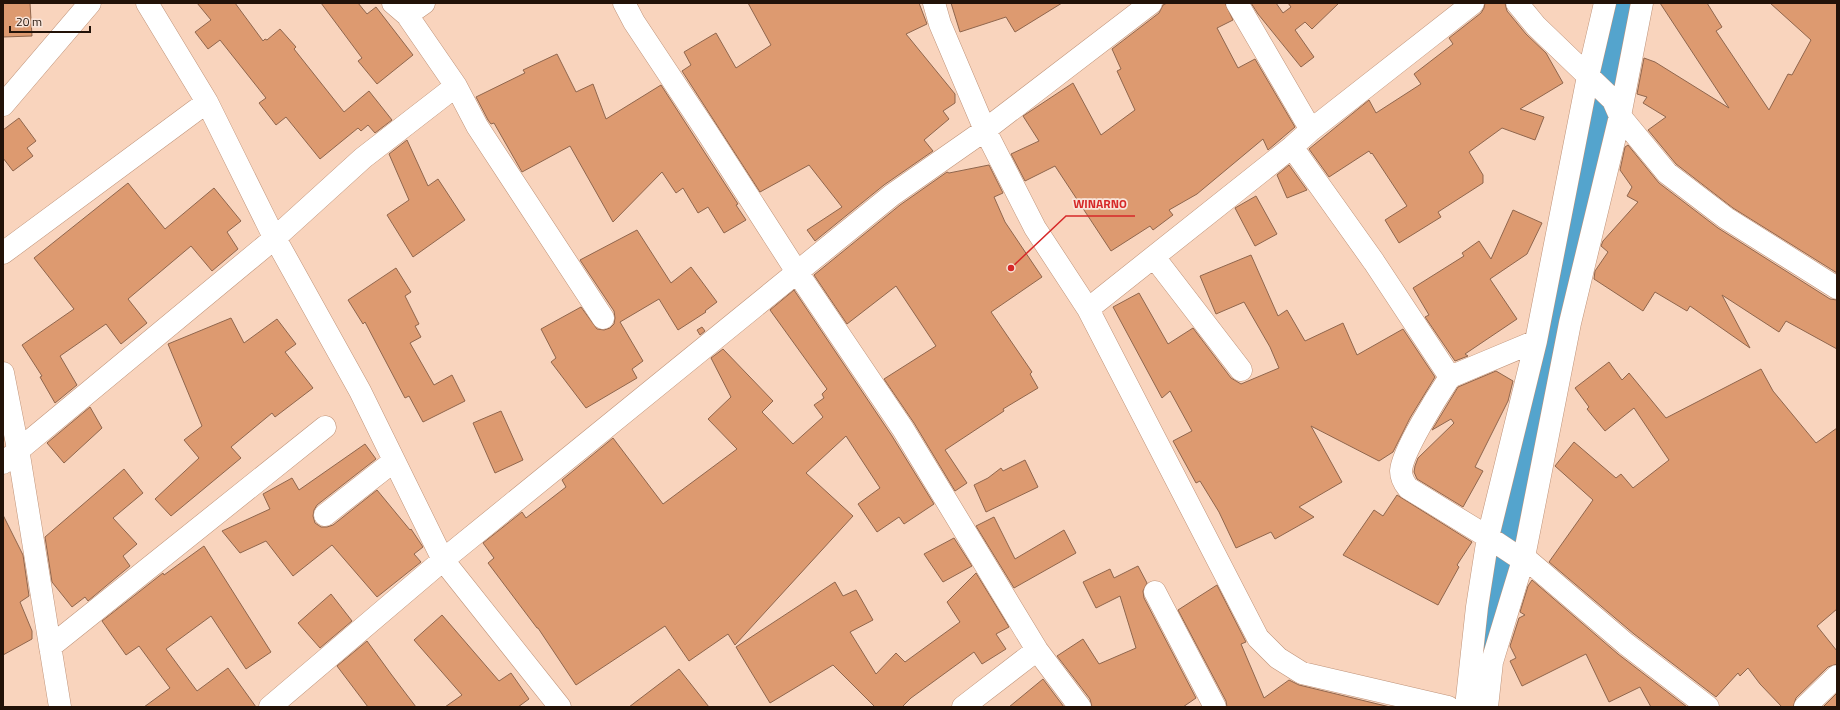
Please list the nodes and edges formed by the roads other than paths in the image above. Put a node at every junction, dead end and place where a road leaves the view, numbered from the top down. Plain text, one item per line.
1 (90, 3) edge
2 (148, 3) edge
3 (624, 3) edge
4 (934, 3) edge
5 (1151, 3) edge
6 (1237, 3) edge
7 (1473, 3) edge
8 (1517, 3) edge
9 (1605, 3) edge
10 (1642, 3) edge
11 (408, 7) edge
12 (1591, 80) junction
13 (456, 86) junction
14 (206, 102) junction
15 (3, 105) edge
16 (1616, 108) junction
17 (985, 130) junction
18 (1311, 130) junction
19 (1292, 147) junction
20 (276, 237) junction
21 (3, 253) edge
22 (1154, 257) junction
23 (797, 272) junction
24 (1837, 288) edge
25 (1088, 309) junction
26 (603, 318) dead end
27 (1536, 341) junction
28 (1241, 370) dead end
29 (3, 372) edge
30 (1450, 377) junction
31 (325, 427) dead end
32 (10, 456) edge
33 (394, 461) junction
34 (325, 515) dead end
35 (1491, 539) junction
36 (1519, 556) junction
37 (443, 560) junction
38 (1155, 592) dead end
39 (50, 647) junction
40 (1037, 650) junction
41 (1837, 676) edge
42 (60, 707) edge
43 (270, 707) edge
44 (560, 707) edge
45 (963, 707) edge
46 (1080, 707) edge
47 (1215, 707) edge
48 (1448, 707) edge
49 (1466, 707) edge
50 (1487, 707) edge
51 (1708, 707) edge
52 (1805, 707) edge

1 - 15 street
2 - 14 street
3 - 23 street
4 - 17 street
5 - 17 street
6 - 18 street
7 - 18 street
8 - 12 street
9 - 12 street
10 - 16 street
11 - 13 street
12 - 16 street
12 - 27 street
13 - 20 street
13 - 26 street
14 - 20 street
14 - 21 street
16 - 24 street
16 - 36 street
17 - 23 street
17 - 25 street
18 - 19 street
19 - 22 street
19 - 30 street
20 - 32 street
20 - 33 street
22 - 25 street
22 - 28 street
23 - 37 street
23 - 40 street
25 - 48 street
27 - 30 street
27 - 35 street
29 - 32 street
30 - 35 street
31 - 39 street
32 - 39 street
33 - 34 street
33 - 37 street
35 - 36 street
35 - 49 street
36 - 50 street
36 - 51 street
37 - 43 street
37 - 44 street
38 - 47 street
39 - 42 street
40 - 45 street
40 - 46 street
41 - 52 street

